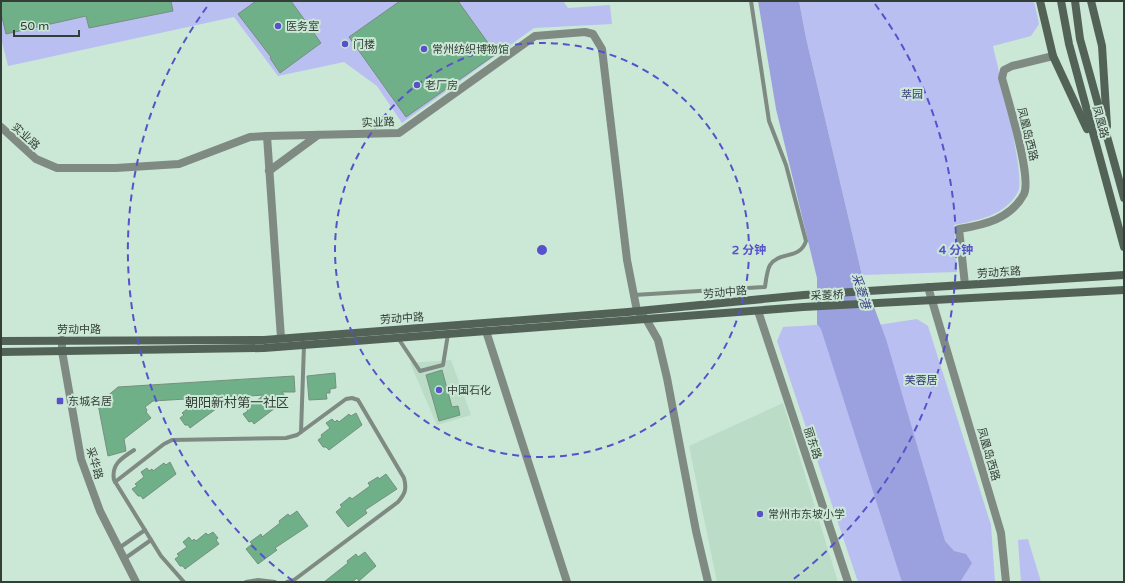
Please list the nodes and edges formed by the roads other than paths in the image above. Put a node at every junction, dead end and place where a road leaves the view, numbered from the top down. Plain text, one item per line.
1 (750, 1) edge
2 (1040, 1) edge
3 (1061, 1) edge
4 (1075, 1) edge
5 (1091, 1) edge
6 (1053, 56) junction
7 (1, 128) edge
8 (318, 135) junction
9 (267, 136) junction
10 (1108, 145) junction
11 (1096, 149) junction
12 (269, 171) junction
13 (1124, 198) edge
14 (1124, 247) edge
15 (1124, 275) edge
16 (965, 285) junction
17 (928, 287) junction
18 (875, 290) joint
19 (1124, 290) edge
20 (634, 294) junction
21 (804, 295) joint
22 (932, 301) junction
23 (803, 307) joint
24 (758, 310) junction
25 (637, 311) junction
26 (646, 319) junction
27 (486, 331) junction
28 (448, 334) junction
29 (281, 338) junction
30 (398, 338) junction
31 (62, 340) junction
32 (1, 341) edge
33 (304, 345) junction
34 (62, 351) junction
35 (1, 352) edge
36 (301, 432) junction
37 (134, 450) dead end
38 (115, 482) junction
39 (145, 530) junction
40 (151, 540) junction
41 (118, 548) junction
42 (124, 559) junction
43 (135, 582) edge
44 (184, 582) edge
45 (246, 582) edge
46 (275, 582) edge
47 (287, 582) edge
48 (567, 582) edge
49 (708, 582) edge
50 (848, 582) edge
51 (1006, 582) edge

1 - 20 lane
2 - 6 main road
3 - 11 main road, 凤凰路
4 - 10 main road, 凤凰路
5 - 10 main road
6 - 11 main road
6 - 16 street, 凤凰岛西路
7 - 9 street, 实业路
8 - 9 street, 实业路
8 - 12 street
8 - 20 street, 实业路
9 - 12 street
10 - 13 main road, 凤凰路
11 - 14 main road, 凤凰路
12 - 29 street
15 - 16 main road, 劳动东路
16 - 17 main road, 劳动东路
17 - 18 main road, 劳动东路
17 - 22 street, 凤凰岛西路
18 - 21 main road, 采菱桥
19 - 22 main road
20 - 25 street, 实业路
21 - 25 main road, 劳动中路
22 - 23 main road, 采菱桥
22 - 51 street, 凤凰岛西路
23 - 24 main road, 劳动中路
24 - 26 main road, 劳动中路
24 - 50 street, 丽东路
25 - 26 street
25 - 29 main road, 劳动中路
26 - 27 main road, 劳动中路
26 - 49 street
27 - 28 main road, 劳动中路
27 - 48 street
28 - 30 main road, 劳动中路
28 - 30 lane
29 - 31 main road, 劳动中路
30 - 33 main road, 劳动中路
31 - 32 main road, 劳动中路
31 - 34 street, 采华路
33 - 34 main road, 劳动中路
33 - 36 lane
34 - 35 main road, 劳动中路
34 - 41 street, 采华路
36 - 38 lane
36 - 47 lane
37 - 38 lane
38 - 39 lane
39 - 40 lane
39 - 41 lane
40 - 42 lane
40 - 44 lane
41 - 42 street, 采华路
42 - 43 street, 采华路
45 - 46 lane

